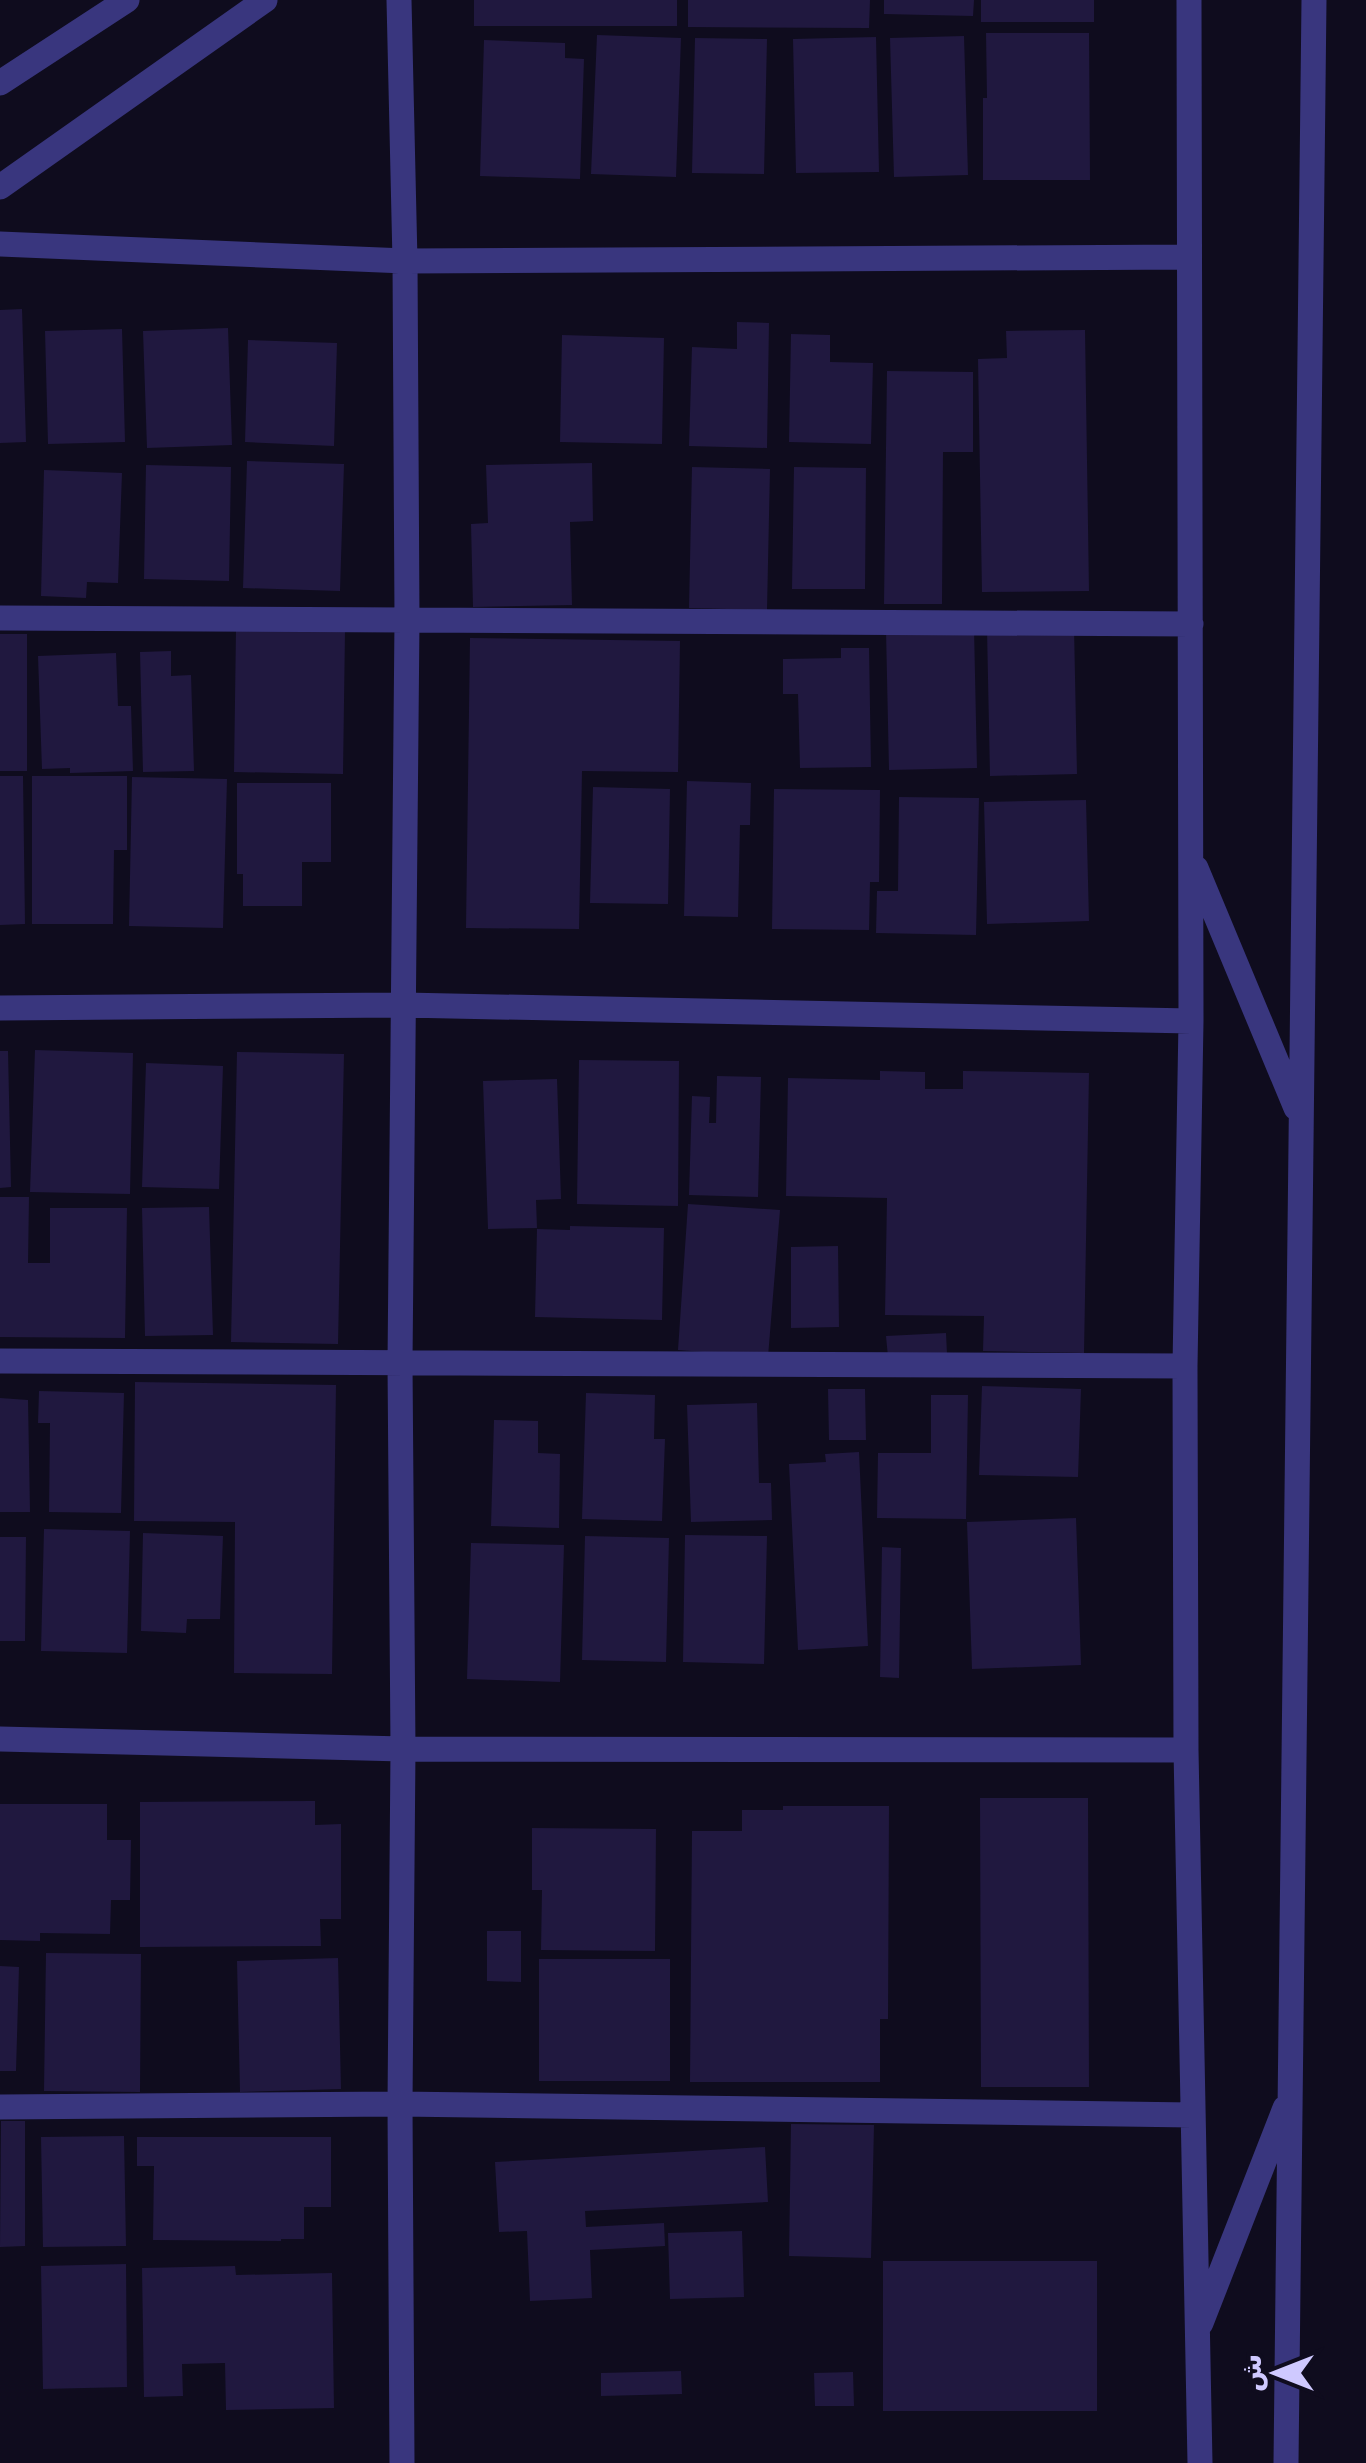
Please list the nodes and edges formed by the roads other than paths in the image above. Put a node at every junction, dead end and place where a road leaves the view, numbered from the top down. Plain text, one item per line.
1 (127, 0) edge
2 (265, 0) edge
3 (399, 0) edge
4 (1189, 0) edge
5 (1314, 0) edge
6 (0, 83) edge
7 (0, 187) edge
8 (0, 244) edge
9 (1188, 258) junction
10 (406, 262) junction
11 (0, 618) edge
12 (407, 620) junction
13 (1191, 624) junction
14 (1190, 854) junction
15 (404, 1006) junction
16 (0, 1008) edge
17 (1191, 1021) junction
18 (1302, 1120) junction
19 (0, 1361) edge
20 (400, 1363) junction
21 (1185, 1366) junction
22 (0, 1739) edge
23 (403, 1749) junction
24 (1186, 1750) junction
25 (1290, 2094) junction
26 (400, 2104) junction
27 (0, 2106) edge
28 (1192, 2115) junction
29 (1197, 2333) junction
30 (402, 2463) edge
31 (1200, 2463) edge
32 (1286, 2463) edge

1 - 6 street
2 - 7 street
3 - 10 street
4 - 9 street
5 - 18 street
8 - 10 street
9 - 10 street
9 - 13 street
10 - 12 street
11 - 12 street
12 - 13 street
12 - 15 street
13 - 14 street
14 - 17 street
14 - 18 street
15 - 16 street
15 - 17 street
15 - 20 street
17 - 21 street
18 - 25 street
19 - 20 street
20 - 21 street
20 - 23 street
21 - 24 street
22 - 23 street
23 - 24 street
23 - 26 street
24 - 28 street
25 - 29 street
25 - 32 street
26 - 27 street
26 - 28 street
26 - 30 street
28 - 29 street
29 - 31 street

